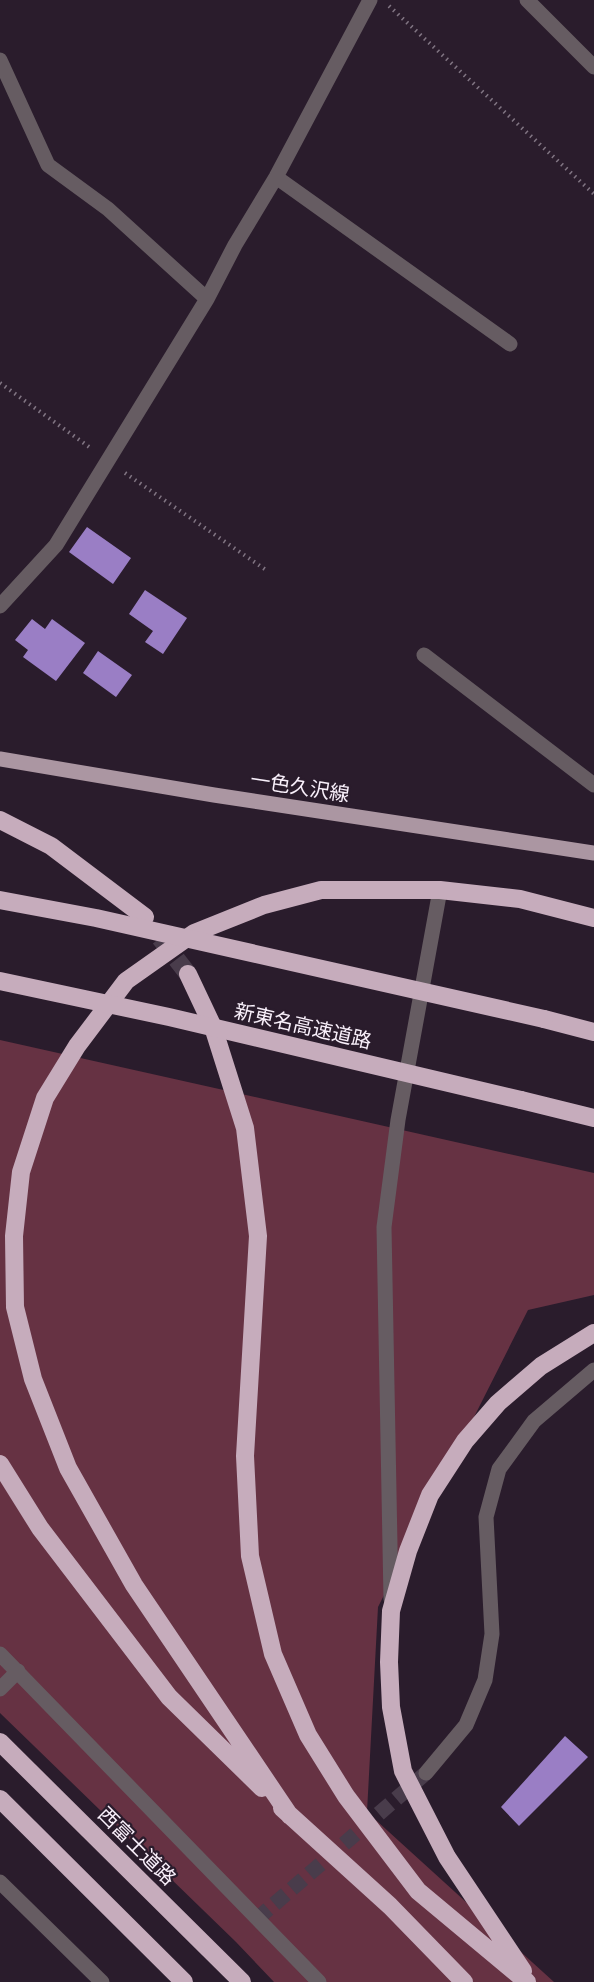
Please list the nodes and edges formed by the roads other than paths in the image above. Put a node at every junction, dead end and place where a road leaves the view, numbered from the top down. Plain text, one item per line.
1 (370, 0) edge
2 (527, 0) edge
3 (0, 60) edge
4 (594, 67) edge
5 (276, 177) junction
6 (207, 299) junction
7 (510, 344) dead end
8 (0, 606) edge
9 (424, 655) dead end
10 (0, 759) edge
11 (594, 785) edge
12 (0, 820) edge
13 (594, 853) edge
14 (440, 890) junction
15 (0, 900) edge
16 (145, 917) dead end
17 (594, 918) edge
18 (188, 974) tunnel mouth
19 (0, 981) edge
20 (594, 1032) edge
21 (594, 1118) edge
22 (594, 1333) edge
23 (594, 1370) edge
24 (0, 1464) edge
25 (392, 1611) junction
26 (0, 1654) edge
27 (18, 1671) junction
28 (0, 1689) edge
29 (0, 1742) edge
30 (426, 1773) tunnel mouth
31 (0, 1799) edge
32 (290, 1816) junction
33 (0, 1882) edge
34 (102, 1982) edge
35 (184, 1982) edge
36 (242, 1982) edge
37 (319, 1982) edge
38 (464, 1982) edge
39 (529, 1982) edge

1 - 5 street
2 - 4 street
3 - 6 street
5 - 6 street
5 - 7 street
6 - 8 street
9 - 11 street
10 - 13 main road, 一色久沢線
12 - 16 highway
14 - 17 highway
14 - 25 street
14 - 32 highway
15 - 20 highway, bridge
18 - 39 highway
19 - 21 highway, 新東名高速道路, bridge
22 - 25 highway
23 - 30 street
24 - 32 highway
25 - 39 highway
26 - 27 street
27 - 28 street
27 - 37 street
29 - 36 highway, 西富士道路
31 - 35 highway
32 - 38 highway
33 - 34 street

